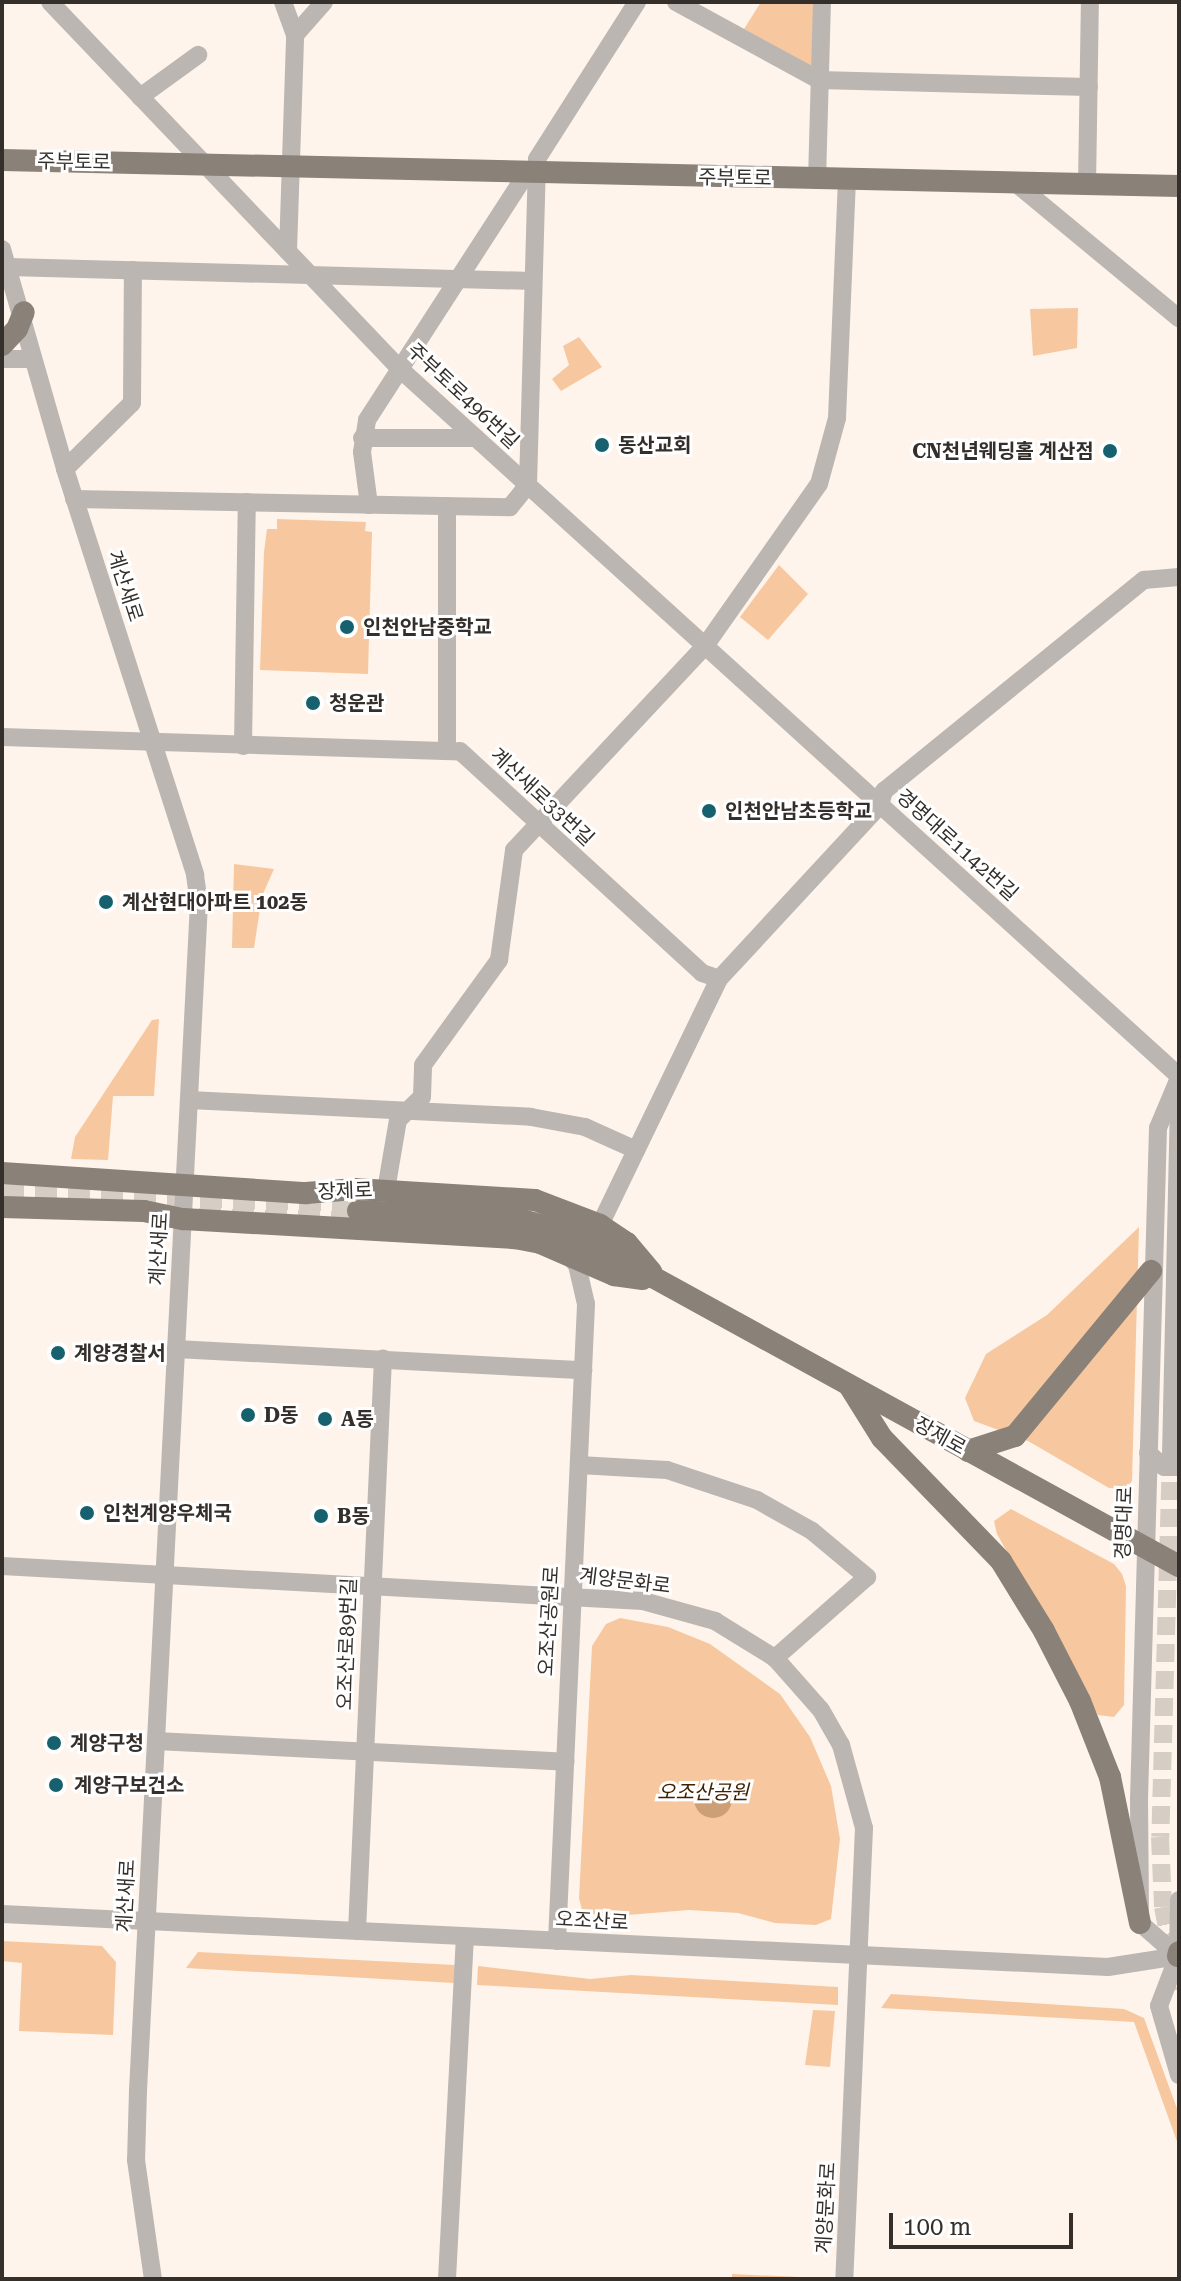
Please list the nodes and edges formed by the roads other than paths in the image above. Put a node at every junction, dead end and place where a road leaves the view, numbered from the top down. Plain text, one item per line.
1 (50, 2) edge
2 (283, 2) edge
3 (324, 2) edge
4 (637, 2) edge
5 (676, 2) edge
6 (822, 2) edge
7 (1090, 2) edge
8 (295, 35) junction
9 (198, 55) dead end
10 (819, 80) junction
11 (1089, 87) junction
12 (140, 97) junction
13 (2, 160) edge
14 (206, 165) junction
15 (290, 167) junction
16 (532, 173) junction
17 (817, 180) junction
18 (847, 180) junction
19 (1018, 185) junction
20 (1087, 186) junction
21 (1179, 186) edge
22 (2, 249) edge
23 (288, 251) junction
24 (8, 267) junction
25 (133, 270) junction
26 (310, 275) junction
27 (459, 279) junction
28 (533, 281) junction
29 (24, 312) junction
30 (1179, 318) edge
31 (2, 345) edge
32 (2, 359) edge
33 (32, 359) junction
34 (400, 369) junction
35 (362, 438) junction
36 (476, 438) junction
37 (65, 469) junction
38 (528, 485) junction
39 (74, 499) junction
40 (247, 502) junction
41 (369, 505) junction
42 (447, 506) junction
43 (1179, 577) edge
44 (705, 646) junction
45 (2, 737) edge
46 (153, 743) junction
47 (243, 746) junction
48 (447, 749) junction
49 (880, 805) junction
50 (538, 824) junction
51 (719, 979) junction
52 (1179, 1077) edge
53 (189, 1100) junction
54 (1179, 1101) edge
55 (409, 1111) junction
56 (636, 1150) junction
57 (2, 1173) edge
58 (185, 1185) junction
59 (386, 1190) junction
60 (356, 1200) junction
61 (2, 1207) edge
62 (183, 1219) junction
63 (600, 1225) junction
64 (324, 1229) junction
65 (565, 1252) junction
66 (1151, 1271) junction
67 (614, 1275) junction
68 (660, 1282) junction
69 (586, 1304) junction
70 (176, 1349) junction
71 (383, 1359) junction
72 (583, 1370) junction
73 (849, 1386) junction
74 (968, 1451) junction
75 (1148, 1453) junction
76 (1175, 1461) edge
77 (579, 1465) junction
78 (1145, 1548) junction
79 (2, 1566) edge
80 (1179, 1566) edge
81 (165, 1575) junction
82 (371, 1584) junction
83 (572, 1597) junction
84 (775, 1658) junction
85 (156, 1741) junction
86 (365, 1754) junction
87 (565, 1762) junction
88 (1179, 1900) edge
89 (2, 1914) edge
90 (147, 1921) junction
91 (1140, 1923) junction
92 (357, 1931) junction
93 (465, 1937) junction
94 (557, 1941) junction
95 (1179, 1955) edge
96 (861, 1956) junction
97 (1179, 2027) edge
98 (1171, 2046) junction
99 (1179, 2075) edge
100 (153, 2279) edge
101 (447, 2279) edge
102 (844, 2279) edge

1 - 12 street, 주부토로496번길
2 - 8 street
3 - 8 street
4 - 16 street
5 - 10 street
6 - 10 street
7 - 11 street
8 - 15 street
9 - 12 street
10 - 11 street
10 - 17 street
11 - 20 street
12 - 14 street, 주부토로496번길
13 - 14 main road, 주부토로
14 - 15 main road, 주부토로
14 - 23 street, 주부토로496번길
15 - 16 main road, 주부토로
15 - 23 street
16 - 17 main road, 주부토로
16 - 27 street
16 - 28 street
17 - 18 main road, 주부토로
18 - 19 main road, 주부토로
18 - 44 street
19 - 20 main road, 주부토로
19 - 30 street
20 - 21 main road, 주부토로
22 - 24 street, 계산새로
23 - 26 street, 주부토로496번길
24 - 25 street
24 - 29 street, 계산새로
25 - 26 street
25 - 37 street
26 - 27 street
26 - 34 street, 주부토로496번길
27 - 28 street
27 - 34 street
28 - 38 street
29 - 31 main road
29 - 33 street, 계산새로
32 - 33 street
33 - 37 street, 계산새로
34 - 35 street
34 - 36 street, 주부토로496번길
35 - 36 street
35 - 41 street
36 - 38 street, 주부토로496번길
37 - 39 street, 계산새로
38 - 42 street
38 - 44 street, 주부토로496번길
39 - 40 street
39 - 46 street, 계산새로
40 - 41 street
40 - 47 street
41 - 42 street
42 - 48 street
43 - 49 street
44 - 49 street, 경명대로1142번길
44 - 50 street
45 - 46 street
46 - 47 street
46 - 53 street, 계산새로
47 - 48 street
48 - 50 street, 계산새로33번길
49 - 51 street
49 - 52 street, 경명대로1142번길
50 - 51 street, 계산새로33번길
50 - 55 street
51 - 56 street
52 - 66 street, 경명대로
53 - 55 street
53 - 58 street, 계산새로
54 - 76 street
55 - 56 street
55 - 59 street
56 - 63 street
57 - 58 main road, 장제로
58 - 60 main road, 장제로
58 - 62 street, 계산새로
59 - 60 main road, 장제로
59 - 63 main road, 장제로
60 - 64 main road
60 - 68 main road, 장제로
61 - 62 main road, 장제로
62 - 64 main road, 장제로
62 - 70 street, 계산새로
63 - 68 main road, 장제로
64 - 65 main road, 장제로
65 - 67 main road, 장제로
65 - 69 street, 오조산공원로
66 - 74 main road
66 - 75 street, 경명대로
67 - 68 main road, 장제로
67 - 69 street
68 - 73 main road, 장제로
69 - 72 street, 오조산공원로
70 - 71 street
70 - 81 street, 계산새로
71 - 72 street
71 - 82 street, 오조산로89번길
72 - 77 street, 오조산공원로
73 - 74 main road, 장제로
73 - 91 main road
74 - 78 main road, 장제로
75 - 76 street
75 - 78 street, 경명대로
77 - 83 street, 오조산공원로
77 - 84 street
78 - 80 main road, 장제로
78 - 91 street, 경명대로
79 - 81 street, 계양문화로
81 - 82 street, 계양문화로
81 - 85 street, 계산새로
82 - 83 street, 계양문화로
82 - 86 street, 오조산로89번길
83 - 84 street, 계양문화로
83 - 87 street, 오조산공원로
84 - 96 street, 계양문화로
85 - 86 street
85 - 90 street, 계산새로
86 - 87 street
86 - 92 street, 오조산로89번길
87 - 94 street, 오조산공원로
88 - 95 street
89 - 90 street, 오조산로
90 - 92 street, 오조산로
90 - 100 street, 계산새로
91 - 95 street
92 - 93 street, 오조산로
93 - 94 street, 오조산로
93 - 101 street
94 - 96 street, 오조산로
95 - 96 street, 오조산로
95 - 98 street
96 - 102 street, 계양문화로
97 - 98 street
98 - 99 street

